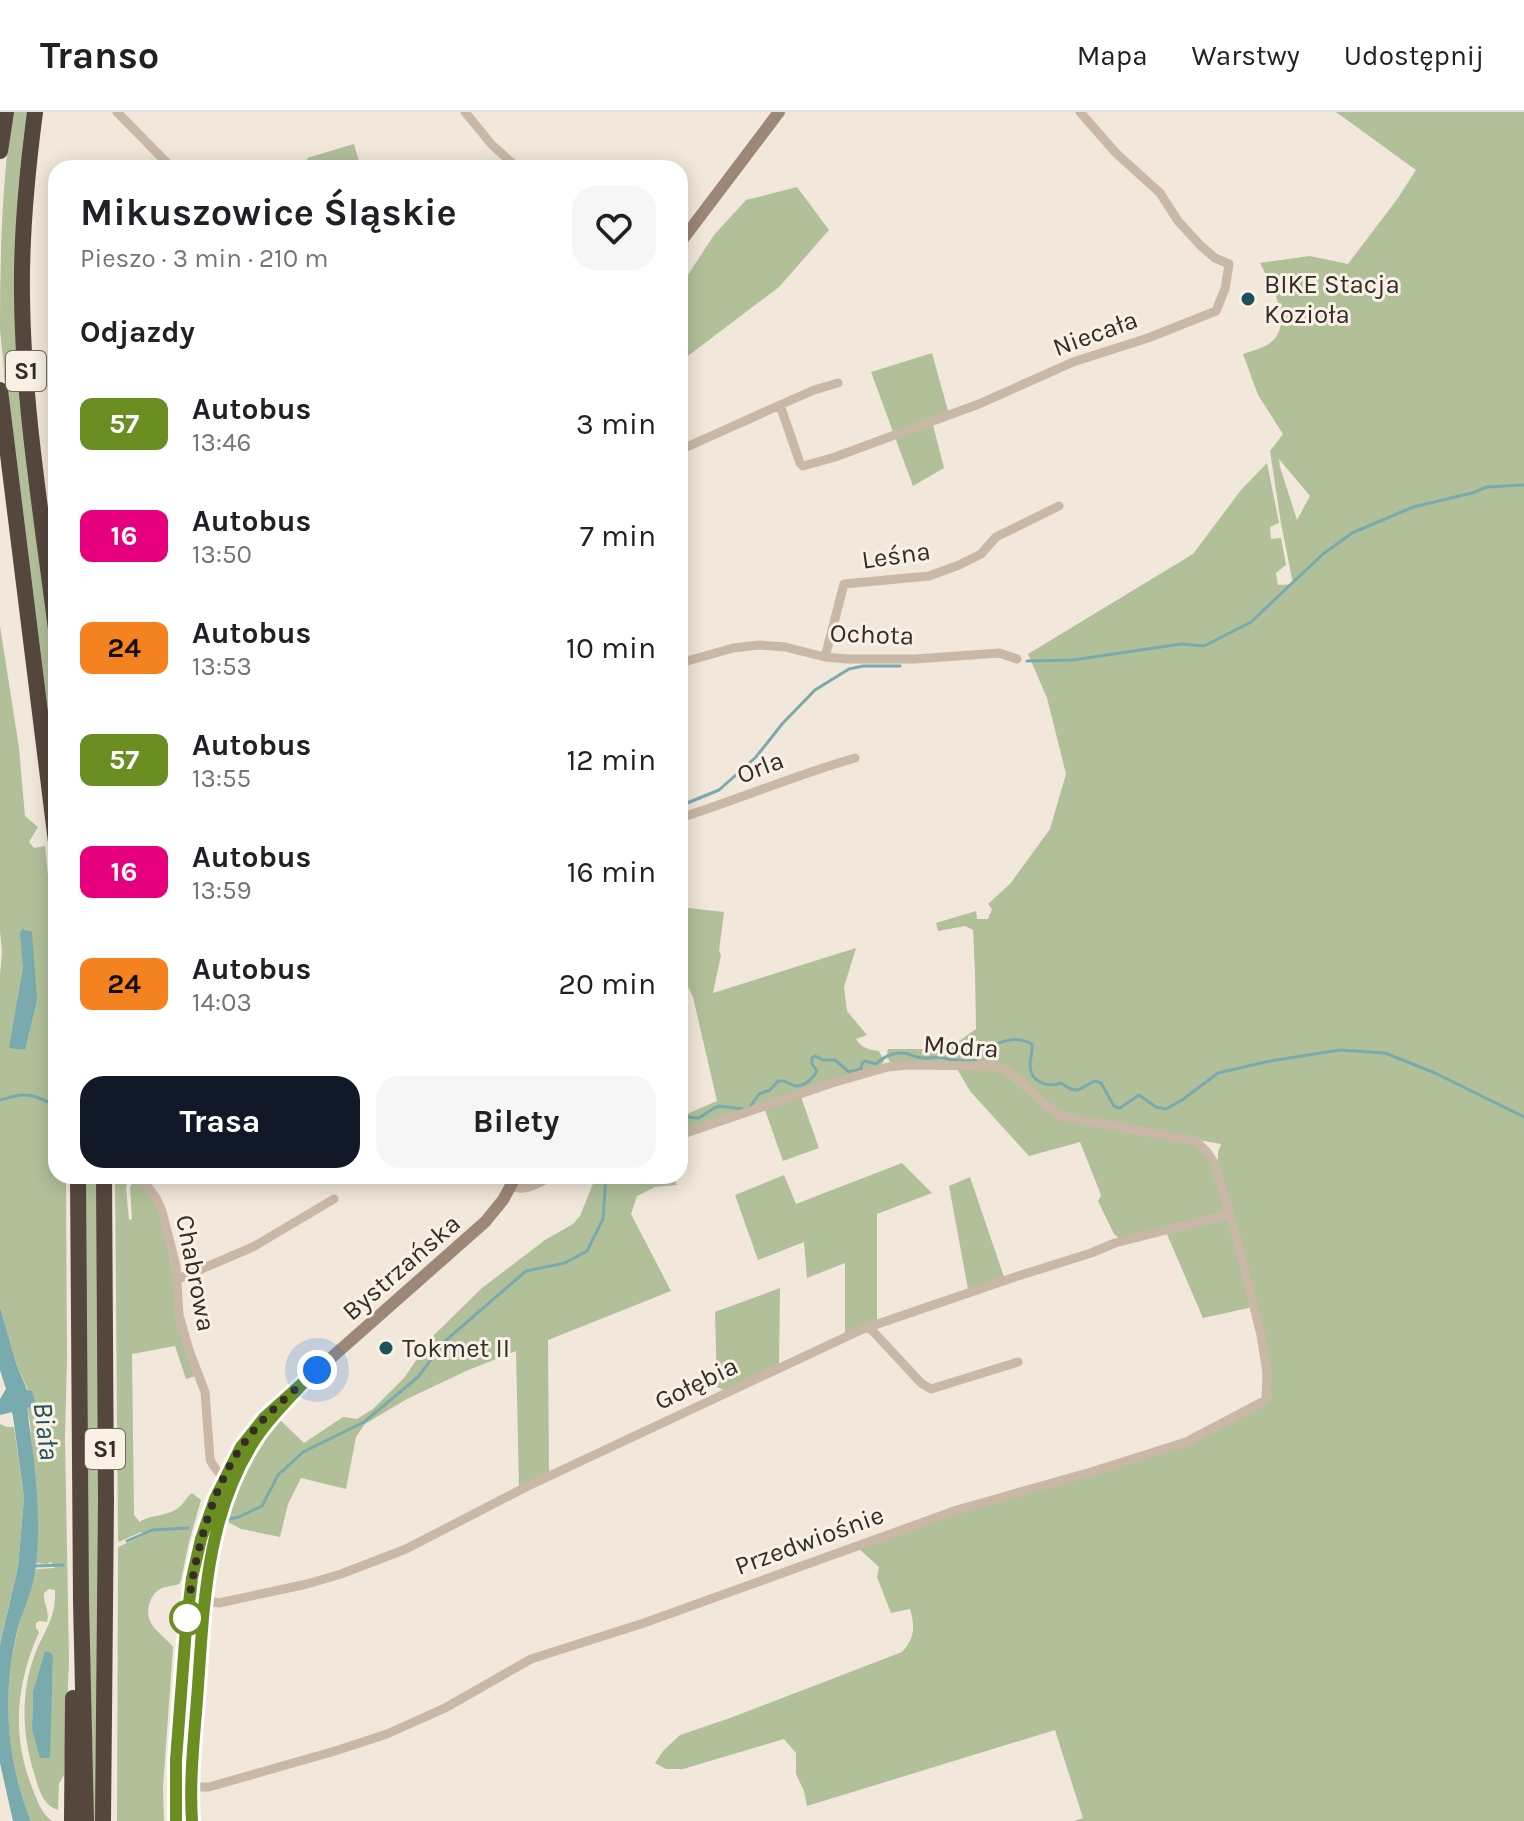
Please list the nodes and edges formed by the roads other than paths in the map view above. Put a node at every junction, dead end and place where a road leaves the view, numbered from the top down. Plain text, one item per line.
1 (6, 112) edge
2 (35, 112) edge
3 (117, 112) edge
4 (465, 112) edge
5 (779, 112) edge
6 (1080, 112) edge
7 (0, 151) edge
8 (164, 160) edge
9 (509, 160) edge
10 (688, 232) edge
11 (838, 383) dead end
12 (0, 390) edge
13 (780, 405) junction
14 (688, 446) edge
15 (1059, 506) dead end
16 (48, 561) edge
17 (825, 657) junction
18 (1017, 659) dead end
19 (688, 661) edge
20 (855, 758) dead end
21 (48, 777) edge
22 (688, 816) edge
23 (688, 1132) edge
24 (78, 1184) edge
25 (104, 1184) edge
26 (144, 1184) edge
27 (511, 1184) edge
28 (515, 1184) edge
29 (535, 1184) edge
30 (334, 1199) dead end
31 (1230, 1214) junction
32 (178, 1279) junction
33 (869, 1327) junction
34 (1018, 1362) dead end
35 (227, 1484) junction
36 (189, 1597) junction
37 (81, 1601) junction
38 (205, 1601) junction
39 (191, 1787) junction
40 (72, 1821) edge
41 (86, 1821) edge
42 (103, 1821) edge
43 (176, 1821) edge
44 (192, 1821) edge

1 - 7 highway
2 - 16 highway, S1
3 - 8 street
4 - 9 street
5 - 10 main road
6 - 13 street, Niecała
11 - 13 street
12 - 21 highway, S1
13 - 14 street
15 - 17 street, Leśna
17 - 18 street, Ochota
17 - 19 street, Ochota
20 - 22 street, Orla
23 - 31 street, Modra
24 - 37 highway, S1
25 - 42 highway, S1
26 - 32 street, Chabrowa
27 - 35 main road, Bystrzańska
28 - 29 street
30 - 32 street
31 - 33 street, Gołębia
31 - 39 street, Przedwiośnie
32 - 35 street, Chabrowa
33 - 34 street
33 - 38 street, Gołębia
35 - 36 main road, Bystrzańska
35 - 38 main road, Bystrzańska
36 - 38 street, Gołębia
36 - 43 main road, Bystrzańska
37 - 40 highway
37 - 41 highway, S1
38 - 39 main road, Bystrzańska
39 - 44 main road, Bystrzańska

